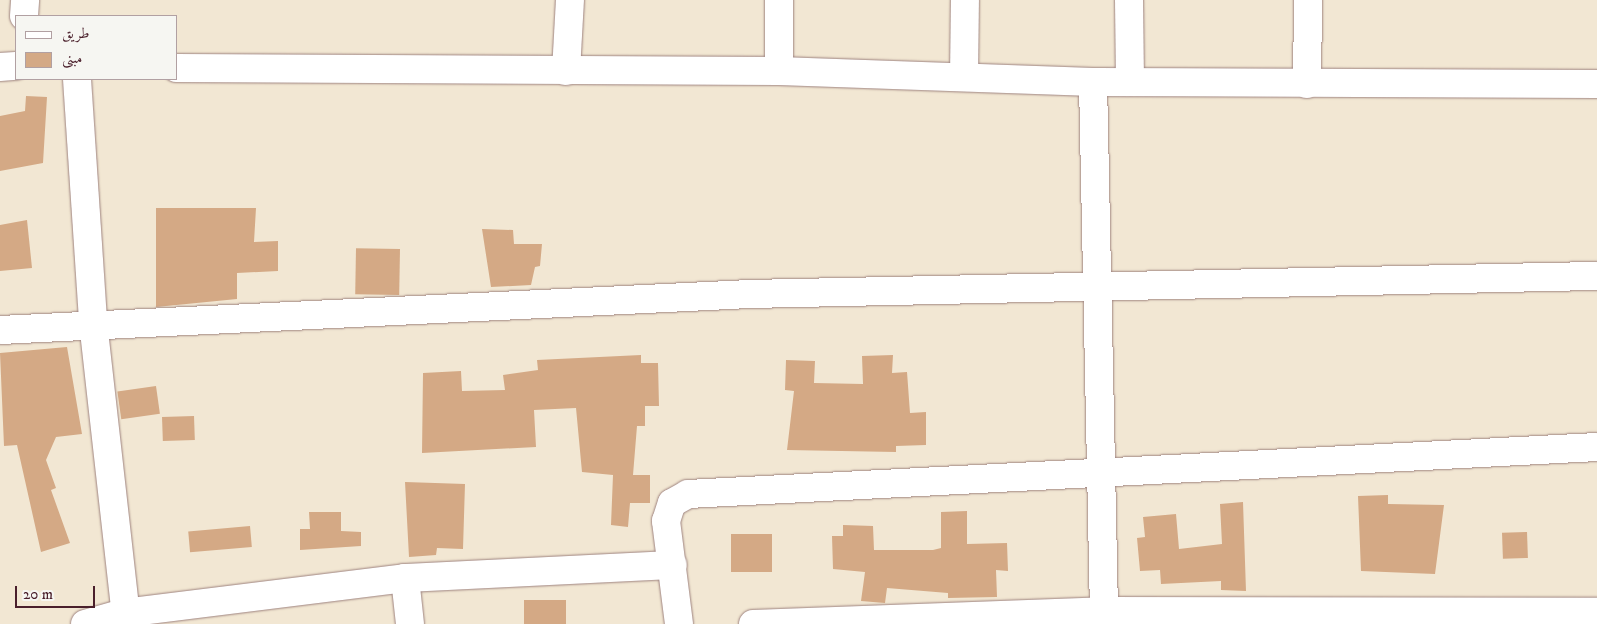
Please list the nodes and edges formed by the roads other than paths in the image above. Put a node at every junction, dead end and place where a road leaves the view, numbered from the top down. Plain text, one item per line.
1 (25, 0) edge
2 (570, 0) edge
3 (779, 0) edge
4 (964, 0) edge
5 (1129, 0) edge
6 (1308, 0) edge
7 (24, 15) edge
8 (15, 66) edge
9 (0, 67) edge
10 (178, 68) edge
11 (566, 71) junction
12 (779, 71) junction
13 (964, 77) junction
14 (77, 80) edge
15 (1093, 82) junction
16 (1130, 82) junction
17 (1307, 84) junction
18 (1597, 84) edge
19 (1597, 276) edge
20 (1100, 286) junction
21 (93, 322) junction
22 (0, 330) edge
23 (1597, 447) edge
24 (1102, 476) junction
25 (673, 565) junction
26 (405, 578) junction
27 (1104, 611) junction
28 (1597, 612) edge
29 (1363, 616) edge
30 (125, 619) edge
31 (85, 624) edge
32 (410, 624) edge
33 (679, 624) edge
34 (753, 624) edge

1 - 7 street
2 - 11 street
3 - 12 street
4 - 13 street
5 - 16 street
6 - 17 street
8 - 9 street
10 - 11 street
11 - 12 street
12 - 13 street
13 - 15 street
14 - 21 street
15 - 16 street
15 - 20 street
16 - 17 street
17 - 18 street
19 - 20 street
20 - 21 street
20 - 24 street
21 - 22 street
21 - 30 street
23 - 24 street
24 - 25 street
24 - 27 street
25 - 26 street
25 - 33 street
26 - 30 street
26 - 32 street
27 - 29 street
27 - 34 street
28 - 29 street
30 - 31 street

